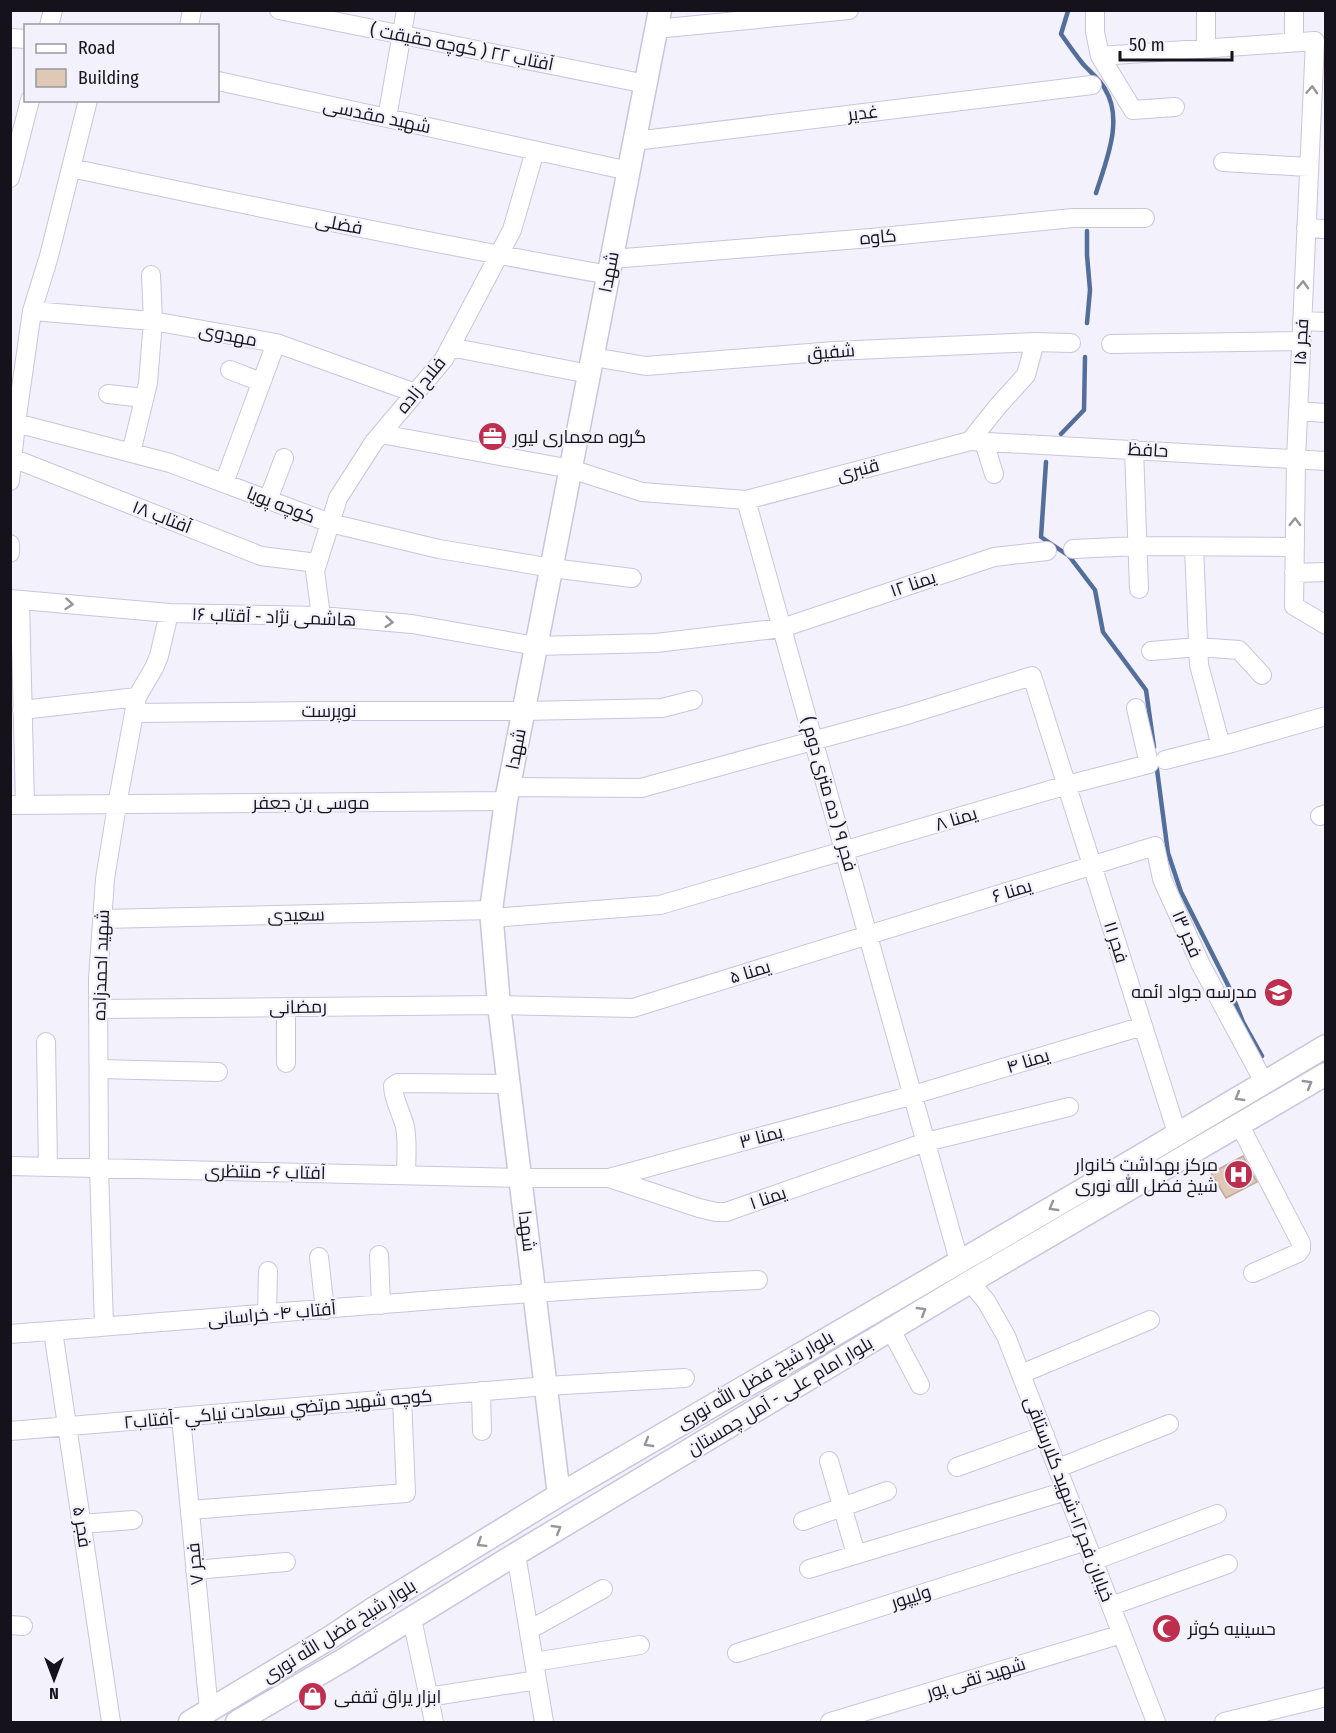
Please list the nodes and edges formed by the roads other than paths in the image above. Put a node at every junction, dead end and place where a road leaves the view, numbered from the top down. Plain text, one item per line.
1 (279, 10) edge
2 (406, 10) edge
3 (849, 10) edge
4 (1095, 10) edge
5 (1206, 10) edge
6 (1294, 10) edge
7 (658, 20) edge
8 (401, 35) junction
9 (1294, 42) junction
10 (1206, 48) junction
11 (1100, 56) junction
12 (219, 81) edge
13 (646, 84) junction
14 (1092, 85) dead end
15 (29, 102) edge
16 (88, 102) edge
17 (1175, 107) dead end
18 (387, 118) junction
19 (635, 141) junction
20 (536, 151) junction
21 (1314, 158) edge
22 (1223, 162) dead end
23 (71, 168) junction
24 (629, 171) junction
25 (10, 178) edge
26 (1144, 218) dead end
27 (1306, 228) junction
28 (1326, 229) edge
29 (498, 255) junction
30 (610, 267) junction
31 (151, 275) dead end
32 (32, 311) junction
33 (153, 321) junction
34 (1302, 321) junction
35 (1326, 322) edge
36 (1301, 341) junction
37 (1035, 342) junction
38 (276, 344) junction
39 (1071, 344) dead end
40 (1111, 344) dead end
41 (450, 347) junction
42 (591, 366) junction
43 (230, 370) dead end
44 (261, 382) junction
45 (416, 393) junction
46 (108, 394) dead end
47 (144, 398) junction
48 (1298, 411) junction
49 (1326, 413) edge
50 (16, 423) junction
51 (381, 434) junction
52 (977, 441) junction
53 (1134, 449) junction
54 (131, 453) junction
55 (12, 457) edge
56 (284, 458) dead end
57 (1296, 459) junction
58 (1326, 461) edge
59 (571, 469) junction
60 (994, 474) dead end
61 (10, 481) edge
62 (224, 483) junction
63 (268, 500) junction
64 (746, 500) junction
65 (330, 524) junction
66 (10, 544) edge
67 (1138, 546) junction
68 (1194, 547) junction
69 (1294, 547) junction
70 (1073, 549) dead end
71 (1047, 551) dead end
72 (10, 553) edge
73 (317, 563) junction
74 (552, 568) junction
75 (1326, 572) edge
76 (1294, 573) junction
77 (632, 578) dead end
78 (1139, 588) dead end
79 (15, 599) edge
80 (169, 613) junction
81 (321, 616) junction
82 (1326, 625) edge
83 (782, 628) junction
84 (656, 643) joint
85 (536, 646) junction
86 (1198, 647) junction
87 (1151, 651) dead end
88 (1262, 675) dead end
89 (1032, 676) joint
90 (693, 700) dead end
91 (136, 705) junction
92 (1136, 708) dead end
93 (22, 710) junction
94 (524, 711) junction
95 (1326, 716) edge
96 (813, 740) junction
97 (1221, 746) junction
98 (1157, 762) junction
99 (1067, 785) junction
100 (508, 794) junction
101 (18, 805) edge
102 (117, 805) junction
103 (1155, 846) joint
104 (845, 852) junction
105 (1092, 866) junction
106 (660, 905) joint
107 (491, 914) junction
108 (102, 919) junction
109 (868, 936) junction
110 (499, 1005) junction
111 (286, 1007) junction
112 (98, 1009) junction
113 (1143, 1026) junction
114 (46, 1042) dead end
115 (1326, 1046) edge
116 (286, 1063) dead end
117 (99, 1069) junction
118 (218, 1072) dead end
119 (1326, 1074) edge
120 (1264, 1082) junction
121 (508, 1084) junction
122 (913, 1095) junction
123 (1069, 1107) dead end
124 (1239, 1124) junction
125 (1177, 1133) junction
126 (926, 1142) junction
127 (10, 1166) edge
128 (48, 1167) junction
129 (99, 1168) junction
130 (406, 1175) junction
131 (1106, 1177) junction
132 (520, 1178) junction
133 (609, 1178) junction
134 (1119, 1196) junction
135 (379, 1255) dead end
136 (319, 1257) dead end
137 (959, 1261) junction
138 (268, 1270) dead end
139 (1253, 1273) dead end
140 (758, 1280) dead end
141 (970, 1282) junction
142 (910, 1289) junction
143 (534, 1293) junction
144 (381, 1305) junction
145 (325, 1310) junction
146 (267, 1314) junction
147 (1150, 1320) dead end
148 (104, 1327) junction
149 (891, 1330) junction
150 (53, 1331) junction
151 (10, 1334) edge
152 (819, 1343) junction
153 (866, 1345) junction
154 (1021, 1374) junction
155 (686, 1378) dead end
156 (920, 1385) dead end
157 (546, 1386) junction
158 (789, 1390) junction
159 (481, 1391) junction
160 (402, 1398) junction
161 (181, 1417) junction
162 (1169, 1424) dead end
163 (67, 1426) junction
164 (10, 1431) edge
165 (482, 1431) dead end
166 (1045, 1435) junction
167 (829, 1461) dead end
168 (957, 1467) dead end
169 (1058, 1468) junction
170 (887, 1491) dead end
171 (1066, 1491) junction
172 (559, 1495) junction
173 (842, 1507) junction
174 (190, 1510) junction
175 (1217, 1514) dead end
176 (133, 1520) dead end
177 (803, 1521) dead end
178 (81, 1524) junction
179 (1086, 1541) junction
180 (516, 1554) junction
181 (856, 1554) junction
182 (1093, 1561) junction
183 (286, 1562) dead end
184 (1228, 1564) dead end
185 (809, 1569) dead end
186 (195, 1570) junction
187 (603, 1589) dead end
188 (1111, 1606) junction
189 (373, 1609) junction
190 (412, 1619) junction
191 (529, 1630) junction
192 (388, 1634) junction
193 (1122, 1634) junction
194 (332, 1637) junction
195 (640, 1645) dead end
196 (737, 1653) dead end
197 (345, 1659) junction
198 (535, 1671) junction
199 (428, 1697) junction
200 (1326, 1697) edge
201 (200, 1716) edge
202 (111, 1722) edge
203 (237, 1722) edge
204 (434, 1722) edge
205 (544, 1722) edge
206 (830, 1722) edge
207 (1156, 1722) edge
208 (1224, 1722) edge

1 - 8 street, آفتاب ۲۲ ( کوچه حقیقت )
2 - 8 street
3 - 7 street
4 - 11 street
5 - 10 street
6 - 9 street
7 - 13 main road, شهدا
8 - 13 street, آفتاب ۲۲ ( کوچه حقیقت )
8 - 18 street
9 - 10 street
21 -> 9 street, فجر ۱۵
10 - 11 street
11 - 17 street
12 - 18 street, شهید مقدسی
13 - 19 main road, شهدا
14 - 19 street, غدیر
15 - 25 street
16 - 23 street
18 - 20 street, شهید مقدسی
19 - 24 main road, شهدا
20 - 24 street, شهید مقدسی
20 - 29 street, فلاح زاده
21 - 22 street
21 - 27 street, فجر ۱۵
23 - 29 street, فضلی
23 - 32 street
24 - 30 main road, شهدا
26 - 30 street, کاوه
27 - 28 street
34 -> 27 street, فجر ۱۵
29 - 30 street, فضلی
29 - 41 street, فلاح زاده
30 - 42 main road, شهدا
31 - 33 street
32 - 33 street, مهدوی
32 - 50 street
33 - 38 street, مهدوی
33 - 47 street
34 - 35 street
34 - 36 street, فجر ۱۵
36 - 40 street
36 - 48 street, فجر ۱۵
37 - 39 street, شفیق
37 - 42 street, شفیق
37 - 52 street
38 - 44 street
38 - 45 street, مهدوی
41 - 42 street, شفیق
41 - 45 street, فلاح زاده
42 - 59 main road, شهدا
43 - 44 street
44 - 62 street
45 - 51 street, فلاح زاده
46 - 47 street
47 - 54 street
48 - 49 street
48 - 57 street, فجر ۱۵
50 - 54 street, کوچه پویا
50 - 55 street
51 - 59 street
51 - 65 street, فلاح زاده
52 - 53 street, حافظ
52 - 60 street
52 - 64 street, قنبری
53 - 57 street, حافظ
53 - 67 street
54 - 62 street, کوچه پویا
55 - 61 street
55 - 73 street, آفتاب ۱۸
56 - 63 street
57 - 58 street, حافظ
69 -> 57 street, فجر ۱۵
59 - 64 street
59 - 74 main road, شهدا
62 - 63 street, کوچه پویا
63 - 65 street, کوچه پویا
64 - 83 street, فجر ۹ ( ده متری دوم )
65 - 73 street, فلاح زاده
65 - 74 street, کوچه پویا
66 - 72 street
67 - 68 street
67 - 70 street
67 - 78 street
68 - 69 street
68 - 86 street
69 - 76 street, فجر ۱۵
71 - 83 street, یمنا ۱۲
73 - 81 street, فلاح زاده
74 - 77 street, کوچه پویا
74 - 85 main road, شهدا
75 - 76 street
76 - 82 street, فجر ۱۵
79 -> 80 street, هاشمی نژاد - آقتاب ۱۶
79 - 93 street
80 - 81 street, هاشمی نژاد - آقتاب ۱۶
80 - 91 street, شهید احمدزاده
81 -> 85 street, هاشمی نژاد - آقتاب ۱۶
83 - 84 street, یمنا ۱۲
83 - 96 street, فجر ۹ ( ده متری دوم )
84 - 85 street, هاشمی نژاد - آقتاب ۱۶
85 - 94 main road, شهدا
86 - 87 street
86 - 88 street
86 - 97 street
89 - 96 street, موسی بن جعفر
89 - 99 street, فجر ۱۱
90 - 94 street, نوپرست
91 - 93 street, نوپرست
91 - 94 street, نوپرست
91 - 102 street, شهید احمدزاده
92 - 98 street
93 - 101 street
94 - 100 main road, شهدا
95 - 97 street, یمنا ۸
96 - 100 street, موسی بن جعفر
96 - 104 street, فجر ۹ ( ده متری دوم )
97 - 98 street, یمنا ۸
98 - 99 street, یمنا ۸
99 - 104 street, یمنا ۸
99 - 105 street, فجر ۱۱
100 - 102 street, موسی بن جعفر
100 - 107 main road, شهدا
101 - 102 street, موسی بن جعفر
102 - 108 street, شهید احمدزاده
103 - 105 street, یمنا ۶
103 - 120 street, فجر ۱۳
104 - 106 street, یمنا ۸
104 - 109 street, فجر ۹ ( ده متری دوم )
105 - 109 street, یمنا ۶
105 - 113 street, فجر ۱۱
106 - 107 street, سعیدی
107 - 108 street, سعیدی
107 - 110 main road, شهدا
108 - 112 street, شهید احمدزاده
109 - 110 street, یمنا ۵
109 - 122 street, فجر ۹ ( ده متری دوم )
110 - 111 street, رمضانی
110 - 121 main road, شهدا
111 - 112 street, رمضانی
111 - 116 street
112 - 117 street, شهید احمدزاده
113 - 122 street, یمنا ۴
113 - 125 street, فجر ۱۱
114 - 128 street
115 - 120 main road, بلوار شیخ فضل الله نوری
117 - 118 street
117 - 129 street, شهید احمدزاده
124 -> 119 main road, بلوار امام علی - آمل چمستان
120 -> 125 main road, بلوار شیخ فضل الله نوری
121 - 130 street
121 - 132 main road, شهدا
122 - 126 street, فجر ۹ ( ده متری دوم )
122 - 133 street, یمنا ۳
123 - 126 street, یمنا ۱
124 - 134 main road, بلوار امام علی - آمل چمستان
124 - 139 street
125 - 131 main road, بلوار شیخ فضل الله نوری
126 - 133 street, یمنا ۱
126 - 137 street, فجر ۹ ( ده متری دوم )
127 - 128 street, آفتاب ۶- منتظری
128 - 129 street, آفتاب ۶- منتظری
129 - 130 street, آفتاب ۶- منتظری
129 - 148 street, شهید احمدزاده
130 - 132 street, آفتاب ۶- منتظری
131 - 134 main road
131 -> 137 main road, بلوار شیخ فضل الله نوری
132 - 133 street, آفتاب ۶- منتظری
132 - 143 main road, شهدا
134 - 141 main road, بلوار امام علی - آمل چمستان
135 - 144 street
136 - 145 street
137 - 142 main road, بلوار شیخ فضل الله نوری
138 - 146 street
140 - 143 street, آفتاب ۴- خراسانی
149 -> 141 main road, بلوار امام علی - آمل چمستان
141 - 154 street, خيابان فجر۱۲-شهيد كلارستاقی
142 - 152 main road, بلوار شیخ فضل الله نوری
142 - 153 main road
143 - 144 street, آفتاب ۴- خراسانی
143 - 157 main road, شهدا
144 - 145 street, آفتاب ۴- خراسانی
145 - 146 street, آفتاب ۴- خراسانی
146 - 148 street, آفتاب ۴- خراسانی
147 - 154 street
148 - 150 street, آفتاب ۴- خراسانی
149 - 153 main road, بلوار امام علی - آمل چمستان
149 - 156 street
150 - 151 street, آفتاب ۴- خراسانی
150 - 163 street, فجر ۵
152 - 158 main road
152 -> 172 main road, بلوار شیخ فضل الله نوری
153 - 158 main road, بلوار امام علی - آمل چمستان
154 - 166 street, خيابان فجر۱۲-شهيد كلارستاقی
155 - 157 street, كوچه شهيد مرتضي سعادت نياكي -آفتاب۲
157 - 159 street, كوچه شهيد مرتضي سعادت نياكي -آفتاب۲
157 - 172 main road, شهدا
180 -> 158 main road, بلوار امام علی - آمل چمستان
159 - 160 street, كوچه شهيد مرتضي سعادت نياكي -آفتاب۲
159 - 165 street
160 - 161 street, كوچه شهيد مرتضي سعادت نياكي -آفتاب۲
160 - 174 street
161 - 163 street, كوچه شهيد مرتضي سعادت نياكي -آفتاب۲
161 - 174 street, فجر ۷
162 - 169 street
163 - 164 street, كوچه شهيد مرتضي سعادت نياكي -آفتاب۲
163 - 178 street, فجر ۵
166 - 168 street
166 - 169 street, خيابان فجر۱۲-شهيد كلارستاقی
167 - 173 street
169 - 171 street, خيابان فجر۱۲-شهيد كلارستاقی
170 - 173 street
171 - 179 street, خيابان فجر۱۲-شهيد كلارستاقی
171 - 181 street
172 -> 189 main road, بلوار شیخ فضل الله نوری
173 - 177 street
173 - 181 street
174 - 186 street, فجر ۷
175 - 182 street
176 - 178 street
178 - 202 street, فجر ۵
179 - 182 street, خيابان فجر۱۲-شهيد كلارستاقی
179 - 196 street, ولیپور
180 - 190 main road, بلوار امام علی - آمل چمستان
180 - 191 street
181 - 185 street
182 - 188 street, خيابان فجر۱۲-شهيد كلارستاقی
183 - 186 street
184 - 188 street
186 - 201 street, فجر ۷
187 - 191 street
188 - 193 street, خيابان فجر۱۲-شهيد كلارستاقی
189 - 192 main road
189 - 194 main road, بلوار شیخ فضل الله نوری
190 - 192 main road, بلوار امام علی - آمل چمستان
190 - 199 street
191 - 198 street
192 - 197 main road, بلوار امام علی - آمل چمستان
193 - 206 street, شهید تقی پور
193 - 207 street, خيابان فجر۱۲-شهيد كلارستاقی
194 - 197 main road
194 - 201 main road, بلوار شیخ فضل الله نوری
195 - 198 street
197 - 203 main road, بلوار امام علی - آمل چمستان
198 - 199 street
198 - 205 street
199 - 204 street
200 - 208 street

